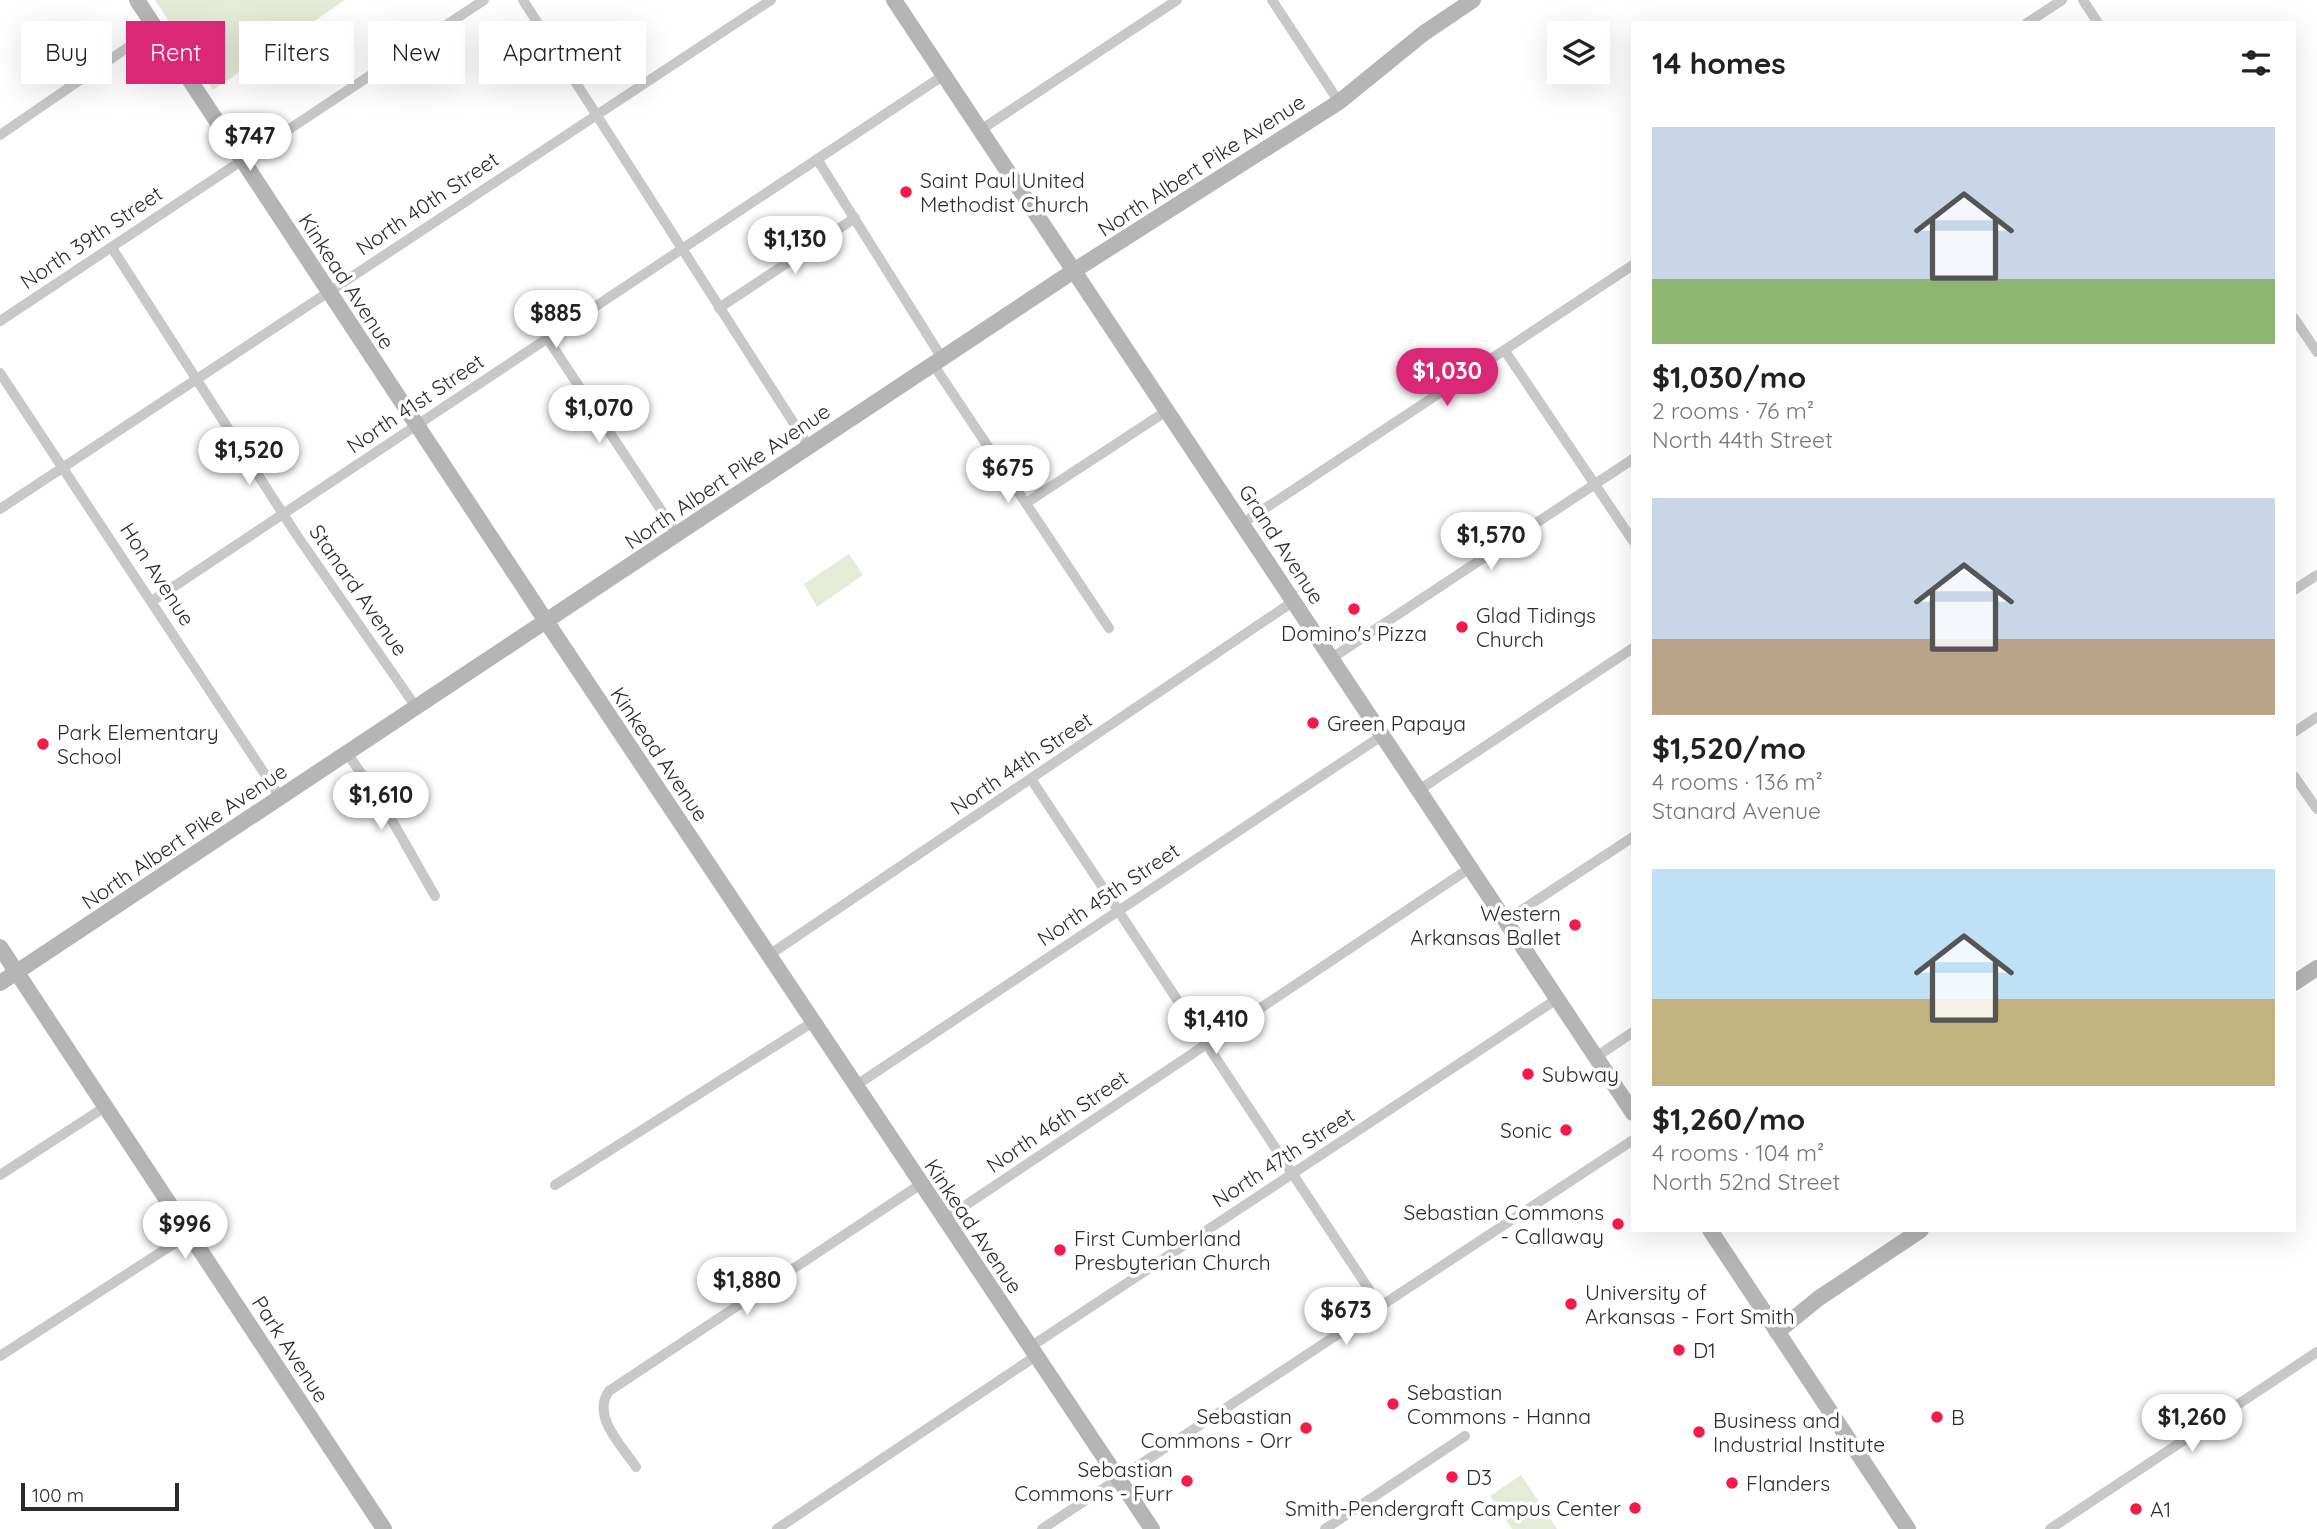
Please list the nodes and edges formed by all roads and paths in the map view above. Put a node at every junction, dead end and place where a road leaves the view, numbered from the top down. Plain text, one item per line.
1 (137, 0) edge
2 (484, 0) edge
3 (523, 0) edge
4 (771, 0) edge
5 (894, 0) edge
6 (1177, 0) edge
7 (1272, 0) edge
8 (1473, 0) edge
9 (2062, 0) edge
10 (2083, 0) edge
11 (151, 21) edge
12 (2030, 21) edge
13 (2097, 21) edge
14 (126, 49) edge
15 (944, 75) junction
16 (192, 84) edge
17 (1339, 102) junction
18 (597, 113) junction
19 (982, 129) junction
20 (0, 135) edge
21 (817, 159) junction
22 (242, 160) junction
23 (855, 218) junction
24 (111, 248) junction
25 (682, 248) junction
26 (1631, 266) edge
27 (1075, 270) junction
28 (329, 292) junction
29 (719, 308) junction
30 (0, 321) edge
31 (2296, 321) edge
32 (547, 338) junction
33 (1505, 351) junction
34 (2317, 352) edge
35 (937, 361) junction
36 (0, 373) edge
37 (197, 378) junction
38 (1168, 410) junction
39 (416, 425) junction
40 (809, 447) junction
41 (1631, 459) edge
42 (64, 467) junction
43 (1594, 484) junction
44 (1026, 503) junction
45 (0, 509) edge
46 (284, 514) junction
47 (1242, 523) junction
48 (677, 534) junction
49 (1631, 538) edge
50 (2317, 575) edge
51 (2296, 589) edge
52 (152, 601) junction
53 (1294, 601) junction
54 (546, 621) junction
55 (1109, 628) dead end
56 (1631, 649) edge
57 (1332, 658) junction
58 (416, 707) junction
59 (2317, 717) edge
60 (2296, 731) edge
61 (1382, 735) junction
62 (348, 753) junction
63 (1031, 779) junction
64 (2296, 779) edge
65 (1419, 790) junction
66 (280, 797) junction
67 (2317, 810) edge
68 (1631, 838) edge
69 (1470, 868) junction
70 (435, 896) dead end
71 (1118, 911) junction
72 (1505, 921) junction
73 (0, 947) edge
74 (769, 956) junction
75 (2317, 968) edge
76 (16, 972) junction
77 (2296, 982) edge
78 (0, 983) edge
79 (1557, 999) junction
80 (813, 1022) junction
81 (1631, 1033) edge
82 (1207, 1043) junction
83 (1596, 1057) junction
84 (855, 1086) junction
85 (105, 1107) junction
86 (1631, 1110) edge
87 (1631, 1141) edge
88 (1293, 1174) junction
89 (0, 1175) edge
90 (921, 1184) junction
91 (555, 1185) dead end
92 (945, 1219) junction
93 (1711, 1232) edge
94 (1919, 1232) edge
95 (189, 1234) junction
96 (1380, 1306) junction
97 (1777, 1332) junction
98 (1033, 1352) junction
99 (2317, 1352) edge
100 (0, 1356) edge
101 (1465, 1436) dead end
102 (636, 1467) dead end
103 (1118, 1479) junction
104 (384, 1529) edge
105 (777, 1529) edge
106 (1042, 1529) edge
107 (1152, 1529) edge
108 (1325, 1529) edge
109 (1908, 1529) edge
110 (2050, 1529) edge

1 - 11 street, Kinkead Avenue
2 - 22 street, North 39th Street
3 - 18 street
4 - 18 street, North 40th Street
5 - 15 street, Grand Avenue
6 - 19 street
7 - 17 street
8 - 17 street, North Albert Pike Avenue
9 - 12 street
10 - 13 street
14 - 20 street
15 - 19 street, Grand Avenue
15 - 21 street, North 41st Street
16 - 22 street, Kinkead Avenue
17 - 27 street, North Albert Pike Avenue
18 - 25 street
18 - 28 street, North 40th Street
19 - 27 street, Grand Avenue
21 - 23 street
21 - 25 street, North 41st Street
22 - 24 street, North 39th Street
22 - 28 street, Kinkead Avenue
23 - 29 street
23 - 35 street
24 - 30 street, North 39th Street
24 - 37 street, Stanard Avenue
25 - 29 street
25 - 32 street, North 41st Street
26 - 33 street
27 - 35 street, North Albert Pike Avenue
27 - 38 street, Grand Avenue
28 - 37 street, North 40th Street
28 - 39 street, Kinkead Avenue
29 - 40 street
31 - 34 street
32 - 39 street, North 41st Street
32 - 48 street
33 - 43 street
33 - 47 street
35 - 40 street, North Albert Pike Avenue
35 - 44 street
36 - 42 street, Hon Avenue
37 - 42 street, North 40th Street
37 - 46 street, Stanard Avenue
38 - 44 street
38 - 47 street, Grand Avenue
39 - 46 street, North 41st Street
39 - 54 street, Kinkead Avenue
40 - 48 street, North Albert Pike Avenue
41 - 43 street
42 - 45 street, North 40th Street
42 - 52 street, Hon Avenue
43 - 49 street
43 - 57 street
44 - 55 street
46 - 52 street, North 41st Street
46 - 58 street, Stanard Avenue
47 - 53 street, Grand Avenue
48 - 54 street, North Albert Pike Avenue
50 - 51 street
52 - 66 street, Hon Avenue
53 - 57 street, Grand Avenue
53 - 63 street, North 44th Street
54 - 58 street, North Albert Pike Avenue
54 - 74 street, Kinkead Avenue
56 - 65 street
57 - 61 street, Grand Avenue
58 - 62 street, North Albert Pike Avenue
59 - 60 street
61 - 65 street, Grand Avenue
61 - 71 street, North 45th Street
62 - 66 street, North Albert Pike Avenue
62 - 70 street
63 - 71 street
63 - 74 street, North 44th Street
64 - 67 street
65 - 69 street, Grand Avenue
66 - 76 street, North Albert Pike Avenue
68 - 72 street
69 - 72 street, Grand Avenue
69 - 82 street, North 46th Street
71 - 82 street
71 - 84 street, North 45th Street
72 - 79 street, Grand Avenue
73 - 76 street, Park Avenue
74 - 80 street, Kinkead Avenue
75 - 77 street
76 - 78 street, North Albert Pike Avenue
76 - 85 street, Park Avenue
79 - 83 street, Grand Avenue
79 - 88 street, North 47th Street
80 - 84 street, Kinkead Avenue
80 - 91 street
81 - 83 street
82 - 88 street
82 - 92 street, North 46th Street
83 - 86 street, Grand Avenue
84 - 90 street, Kinkead Avenue
85 - 89 street
85 - 95 street, Park Avenue
87 - 96 street
88 - 96 street
88 - 98 street, North 47th Street
90 - 92 street, Kinkead Avenue
90 - 102 street
92 - 98 street, Kinkead Avenue
93 - 97 street
94 - 97 street
95 - 100 street
95 - 104 street, Park Avenue
96 - 103 street
97 - 109 street
98 - 103 street, Kinkead Avenue
98 - 105 street, North 47th Street
99 - 110 street
101 - 108 street
103 - 106 street
103 - 107 street, Kinkead Avenue

